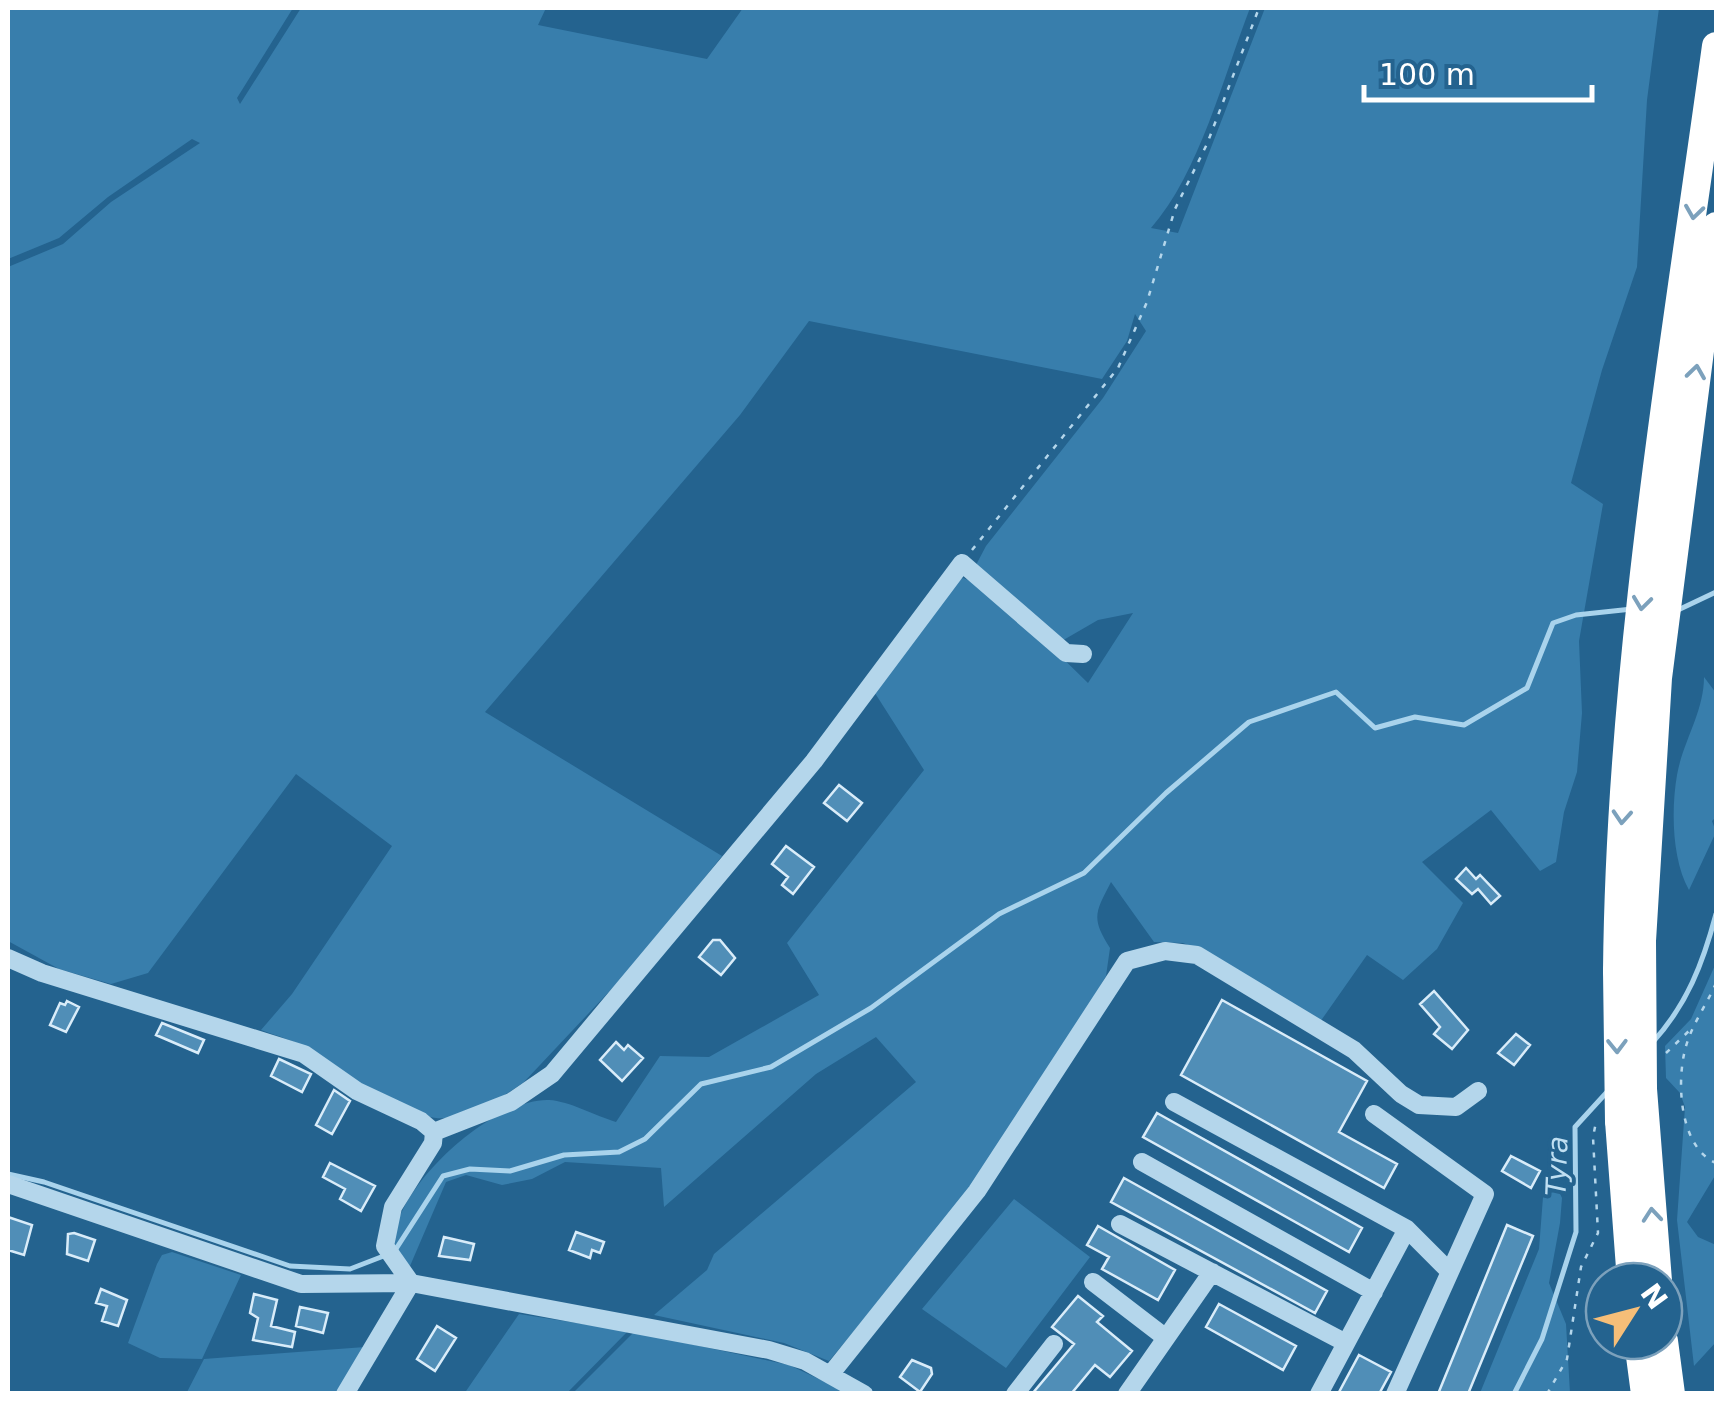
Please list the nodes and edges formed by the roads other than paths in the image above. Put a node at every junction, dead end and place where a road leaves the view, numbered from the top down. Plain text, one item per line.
1 (1716, 46) edge
2 (1716, 226) edge
3 (1663, 533) junction
4 (1083, 654) dead end
5 (1646, 677) junction
6 (8, 958) edge
7 (1478, 1091) dead end
8 (1174, 1102) dead end
9 (1374, 1114) dead end
10 (434, 1132) junction
11 (1142, 1162) dead end
12 (8, 1184) edge
13 (1120, 1224) dead end
14 (1407, 1230) junction
15 (1630, 1261) edge
16 (1656, 1261) edge
17 (1212, 1272) junction
18 (1450, 1272) junction
19 (1094, 1282) dead end
20 (411, 1283) junction
21 (1374, 1292) junction
22 (1166, 1338) junction
23 (1346, 1343) junction
24 (1054, 1344) dead end
25 (1641, 1361) edge
26 (1666, 1361) edge
27 (830, 1375) junction
28 (345, 1394) edge
29 (864, 1394) edge
30 (1015, 1394) edge
31 (1127, 1394) edge
32 (1319, 1394) edge
33 (1395, 1394) edge
34 (1645, 1394) edge
35 (1670, 1394) edge

1 -> 3 highway
3 -> 2 highway
3 - 5 highway
4 - 10 street
5 -> 15 highway, bridge
16 -> 5 highway, bridge
6 - 10 street
7 - 27 street
8 - 14 street
9 - 18 street
10 - 20 street
11 - 21 street
12 - 20 street
13 - 17 street
14 - 18 street
14 - 21 street
17 - 22 street
17 - 23 street
18 - 33 street
19 - 22 street
20 - 27 street
20 - 28 street
21 - 23 street
22 - 31 street
23 - 32 street
24 - 30 street
25 - 34 highway
26 - 35 highway
27 - 29 street

